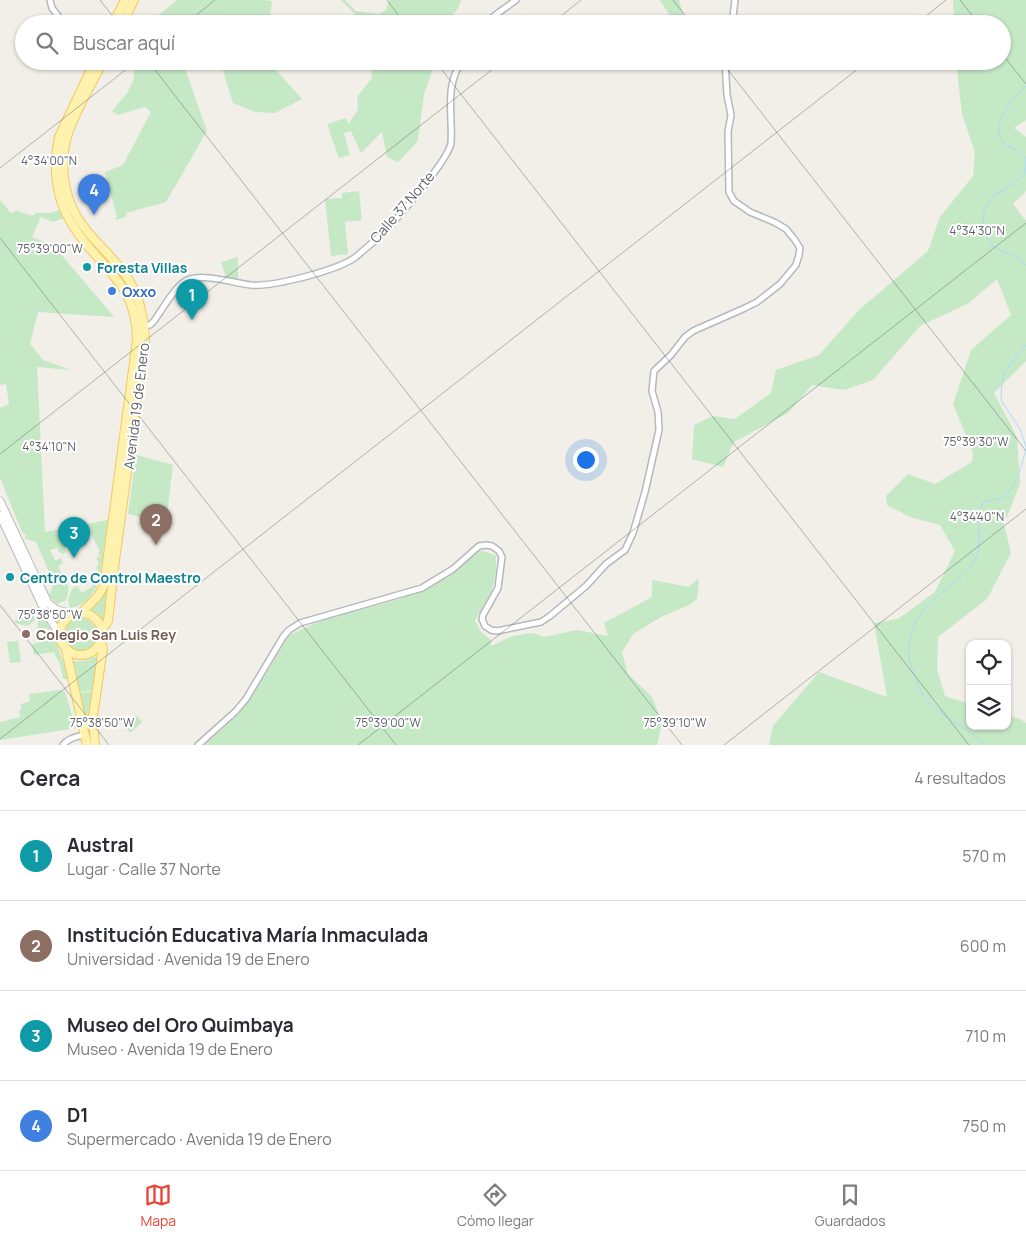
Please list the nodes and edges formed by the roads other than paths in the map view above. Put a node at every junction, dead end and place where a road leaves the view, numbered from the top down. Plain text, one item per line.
1 (50, 0) edge
2 (124, 0) edge
3 (134, 0) edge
4 (516, 0) edge
5 (735, 0) edge
6 (57, 15) edge
7 (117, 15) edge
8 (126, 15) edge
9 (495, 15) edge
10 (733, 15) edge
11 (91, 70) edge
12 (99, 70) edge
13 (458, 70) edge
14 (726, 70) edge
15 (140, 326) junction
16 (0, 500) edge
17 (0, 515) edge
18 (77, 614) junction
19 (102, 630) junction
20 (59, 634) junction
21 (101, 643) junction
22 (66, 650) junction
23 (85, 735) junction
24 (63, 745) edge
25 (87, 745) edge
26 (95, 745) edge
27 (198, 745) edge

1 - 6 street
2 - 7 main road
3 - 8 main road
4 - 9 street
5 - 10 street
11 - 15 main road, Avenida 19 de Enero
12 - 15 main road, Avenida 19 de Enero
13 - 15 street, Calle 37 Norte
14 - 27 street
15 - 18 main road, Avenida 19 de Enero
15 - 19 main road, Avenida 19 de Enero
16 - 18 main road
17 - 20 main road
18 - 19 main road
18 - 20 main road
19 - 21 main road
20 - 22 main road
21 - 22 main road
21 - 26 main road
22 - 23 main road
23 - 24 street
23 - 25 main road

